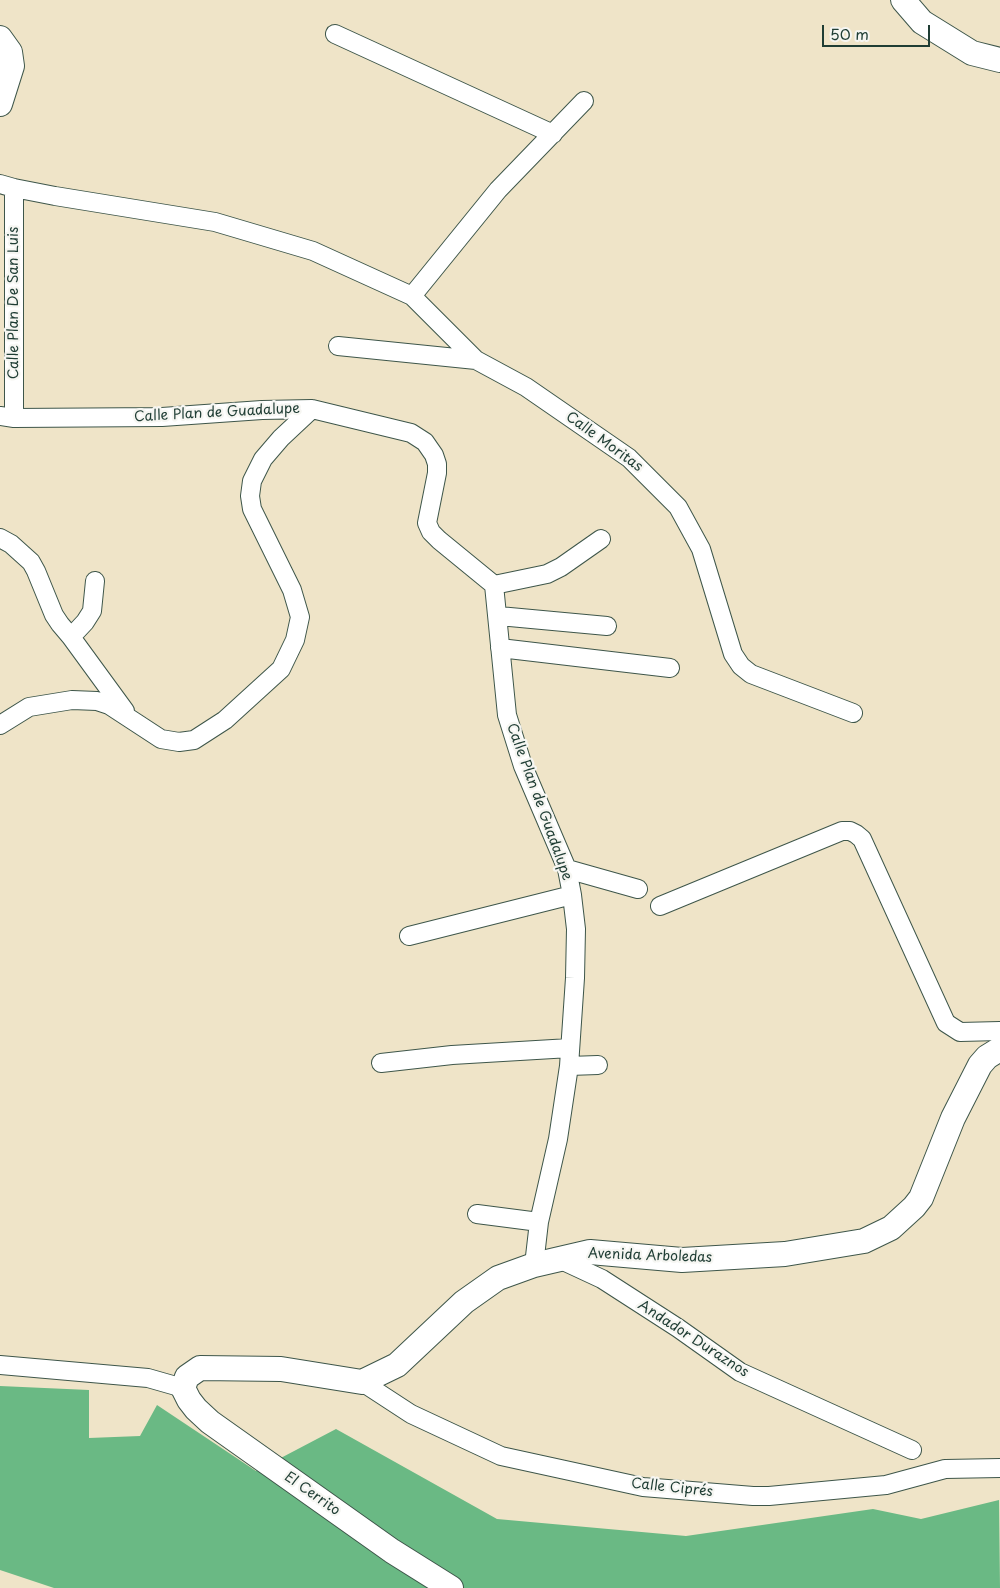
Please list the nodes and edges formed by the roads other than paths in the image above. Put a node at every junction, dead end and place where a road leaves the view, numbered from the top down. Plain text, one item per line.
1 (903, 0) edge
2 (335, 34) dead end
3 (0, 38) edge
4 (1000, 60) edge
5 (584, 101) dead end
6 (0, 104) edge
7 (552, 134) junction
8 (7, 186) edge
9 (412, 296) junction
10 (338, 346) dead end
11 (476, 360) junction
12 (312, 409) junction
13 (7, 417) edge
14 (0, 538) edge
15 (601, 539) dead end
16 (95, 581) dead end
17 (494, 585) junction
18 (498, 616) junction
19 (607, 626) dead end
20 (71, 637) junction
21 (500, 648) junction
22 (670, 668) dead end
23 (853, 713) dead end
24 (130, 718) junction
25 (0, 725) edge
26 (567, 869) junction
27 (638, 889) dead end
28 (572, 894) junction
29 (660, 906) dead end
30 (409, 936) dead end
31 (1000, 1031) edge
32 (570, 1048) junction
33 (1000, 1049) edge
34 (381, 1063) dead end
35 (598, 1064) dead end
36 (569, 1066) junction
37 (477, 1214) dead end
38 (539, 1222) junction
39 (560, 1259) junction
40 (534, 1265) junction
41 (0, 1365) edge
42 (362, 1382) junction
43 (183, 1388) junction
44 (912, 1450) dead end
45 (1000, 1468) edge
46 (451, 1588) edge

1 - 4 main road
2 - 7 street
3 - 6 main road
5 - 7 street
7 - 9 street
8 - 9 street
8 - 13 street, Calle Plan De San Luis
9 - 11 street, Calle Moritas
10 - 11 street
11 - 23 street, Calle Moritas
12 - 13 street, Calle Plan de Guadalupe
12 - 17 street, Calle Plan de Guadalupe
12 - 24 street
14 - 20 street
15 - 17 street
16 - 20 street
17 - 18 street, Calle Plan de Guadalupe
18 - 19 street
18 - 21 street, Calle Plan de Guadalupe
20 - 24 street
21 - 22 street
21 - 26 street, Calle Plan de Guadalupe
24 - 25 street
26 - 27 street
26 - 28 street, Calle Plan de Guadalupe
28 - 30 street
28 - 32 street, Calle Plan de Guadalupe
29 - 31 street
32 - 34 street
32 - 36 street, Calle Plan de Guadalupe
33 - 39 main road, Avenida Arboledas
35 - 36 street
36 - 38 street, Calle Plan de Guadalupe
37 - 38 street
38 - 40 street, Calle Plan de Guadalupe
39 - 40 main road, Avenida Arboledas
39 - 44 street, Andador Duraznos
40 - 42 main road, Avenida Arboledas
41 - 43 street
42 - 43 main road
42 - 45 street, Calle Ciprés
43 - 46 main road, El Cerrito

